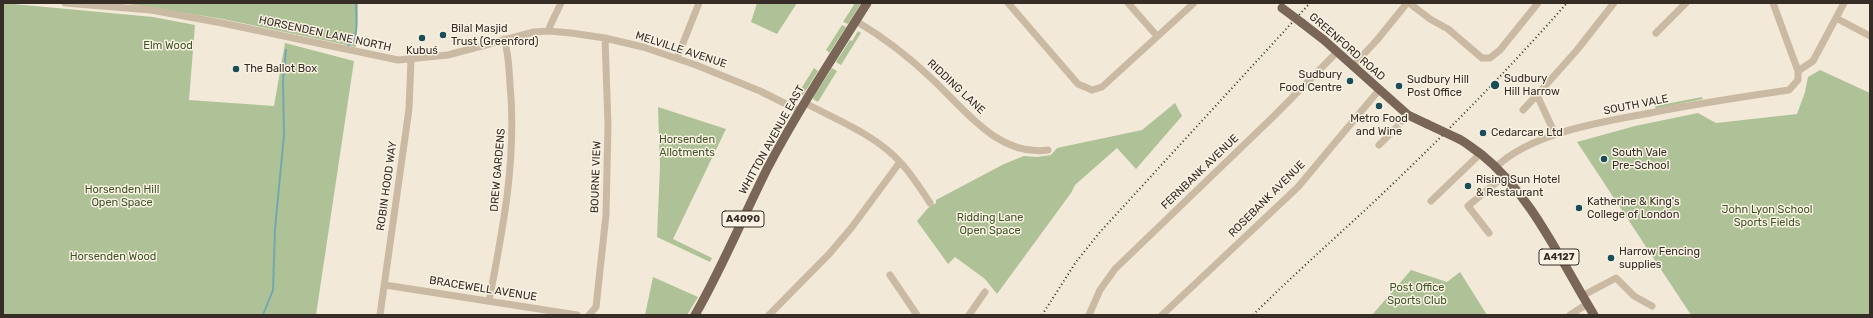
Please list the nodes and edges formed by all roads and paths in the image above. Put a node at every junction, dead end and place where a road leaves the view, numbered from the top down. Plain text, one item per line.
1 (65, 3) edge
2 (699, 3) edge
3 (867, 3) edge
4 (1008, 3) edge
5 (1128, 3) edge
6 (1194, 3) edge
7 (1408, 3) edge
8 (1538, 3) edge
9 (1614, 3) edge
10 (1686, 3) edge
11 (1773, 3) edge
12 (1844, 3) edge
13 (558, 4) edge
14 (1279, 5) edge
15 (1836, 18) junction
16 (856, 21) junction
17 (549, 31) junction
18 (1656, 33) dead end
19 (1157, 36) junction
20 (1870, 36) edge
21 (605, 38) junction
22 (504, 39) junction
23 (1337, 52) junction
24 (677, 58) junction
25 (411, 60) junction
26 (1353, 66) junction
27 (1798, 71) junction
28 (1379, 90) junction
29 (1537, 95) junction
30 (802, 107) junction
31 (1523, 110) dead end
32 (1394, 130) tunnel mouth
33 (1555, 134) junction
34 (1380, 145) dead end
35 (1048, 150) dead end
36 (1480, 154) junction
37 (900, 162) junction
38 (1496, 167) junction
39 (1504, 176) junction
40 (1431, 201) dead end
41 (930, 203) dead end
42 (1489, 233) dead end
43 (890, 275) dead end
44 (384, 285) junction
45 (985, 292) dead end
46 (1582, 296) junction
47 (489, 301) junction
48 (1587, 304) junction
49 (1652, 306) dead end
50 (590, 314) edge
51 (380, 315) edge
52 (578, 315) edge
53 (695, 315) edge
54 (769, 315) edge
55 (917, 315) edge
56 (969, 315) edge
57 (1089, 315) edge
58 (1162, 315) edge
59 (1570, 315) edge
60 (1594, 315) edge

1 - 25 street, HORSENDEN LANE NORTH
2 - 24 street
3 - 16 main road, WHITTON AVENUE EAST / A4090
4 - 19 street
5 - 19 street
6 - 19 street
7 - 8 street
7 - 26 street
9 - 29 street
10 - 18 street
11 - 27 street
12 - 15 street
13 - 17 street
14 - 23 main road, GREENFORD ROAD / A4127, bridge
15 - 20 street
15 - 27 street
16 - 30 main road, WHITTON AVENUE EAST / A4090
16 - 35 street, RIDDING LANE
17 - 21 street, MELVILLE AVENUE
17 - 22 street, HORSENDEN LANE NORTH
21 - 24 street, MELVILLE AVENUE
21 - 50 street, BOURNE VIEW
22 - 25 street, HORSENDEN LANE NORTH
22 - 47 street, DREW GARDENS
23 - 26 main road, GREENFORD ROAD / A4127
23 - 57 street, FERNBANK AVENUE
24 - 30 street, MELVILLE AVENUE
25 - 44 street, ROBIN HOOD WAY
26 - 28 main road, GREENFORD ROAD / A4127
27 - 33 street, SOUTH VALE
28 - 36 main road, GREENFORD ROAD / A4127, bridge
28 - 58 street, ROSEBANK AVENUE
29 - 31 street
29 - 33 street
30 - 37 street, MELVILLE AVENUE
30 - 53 main road, WHITTON AVENUE EAST / A4090
32 - 34 street
33 - 38 street, SOUTH VALE
36 - 38 main road, GREENFORD ROAD / A4127
36 - 40 street
37 - 41 street, MELVILLE AVENUE
37 - 54 street
38 - 39 main road, GREENFORD ROAD / A4127
39 - 42 street
39 - 46 main road, GREENFORD ROAD / A4127
43 - 55 street
44 - 47 street, BRACEWELL AVENUE
44 - 51 street, ROBIN HOOD WAY
45 - 56 street
46 - 48 main road, GREENFORD ROAD / A4127
46 - 49 street
47 - 52 street, BRACEWELL AVENUE
48 - 59 street
48 - 60 main road, GREENFORD ROAD / A4127

